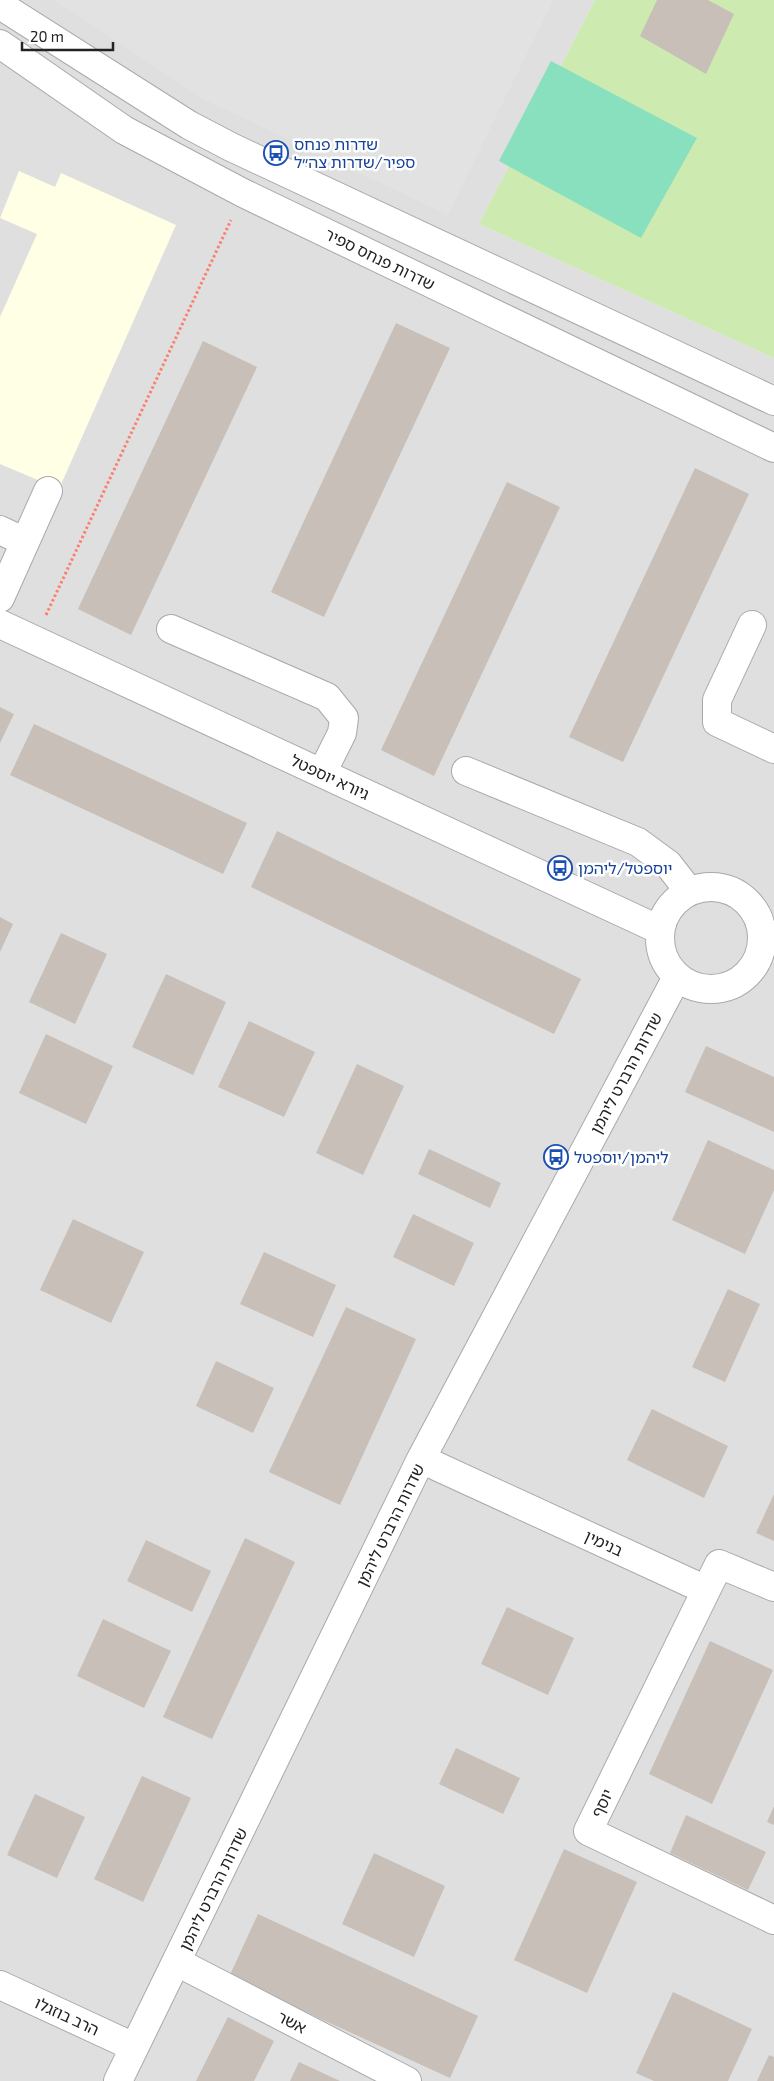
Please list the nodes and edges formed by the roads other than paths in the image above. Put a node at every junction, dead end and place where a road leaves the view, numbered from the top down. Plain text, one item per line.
1 (0, 5) edge
2 (0, 44) edge
3 (0, 68) edge
4 (91, 108) junction
5 (774, 401) edge
6 (774, 448) edge
7 (48, 492) dead end
8 (0, 530) edge
9 (25, 542) junction
10 (0, 598) edge
11 (0, 624) edge
12 (752, 625) dead end
13 (171, 629) dead end
14 (774, 750) edge
15 (466, 771) dead end
16 (322, 773) junction
17 (689, 891) junction
18 (766, 916) edge
19 (660, 930) junction
20 (764, 972) edge
21 (677, 977) junction
22 (422, 1459) junction
23 (774, 1587) edge
24 (706, 1590) junction
25 (774, 1920) edge
26 (177, 1962) junction
27 (0, 1985) edge
28 (134, 2047) junction
29 (118, 2081) edge
30 (407, 2081) edge

1 - 5 street
2 - 4 street, שדרות פנחס ספיר
3 - 4 street
4 - 6 street, שדרות פנחס ספיר
7 - 9 street
8 - 9 street
9 - 10 street
11 - 16 street, גיורא יוספטל
12 - 14 street
13 - 16 street
15 - 17 street
16 - 19 street, גיורא יוספטל
17 - 18 street
17 - 19 street
18 - 20 street
19 - 21 street
20 - 21 street
21 - 22 street, שדרות הרברט ליהמן
22 - 24 street, בנימין
22 - 26 street, שדרות הרברט ליהמן
23 - 24 street
24 - 25 street, יוסף
26 - 28 street, שדרות הרברט ליהמן
26 - 30 street, אשר
27 - 28 street, הרב בוזגלו
28 - 29 street, שדרות הרברט ליהמן

